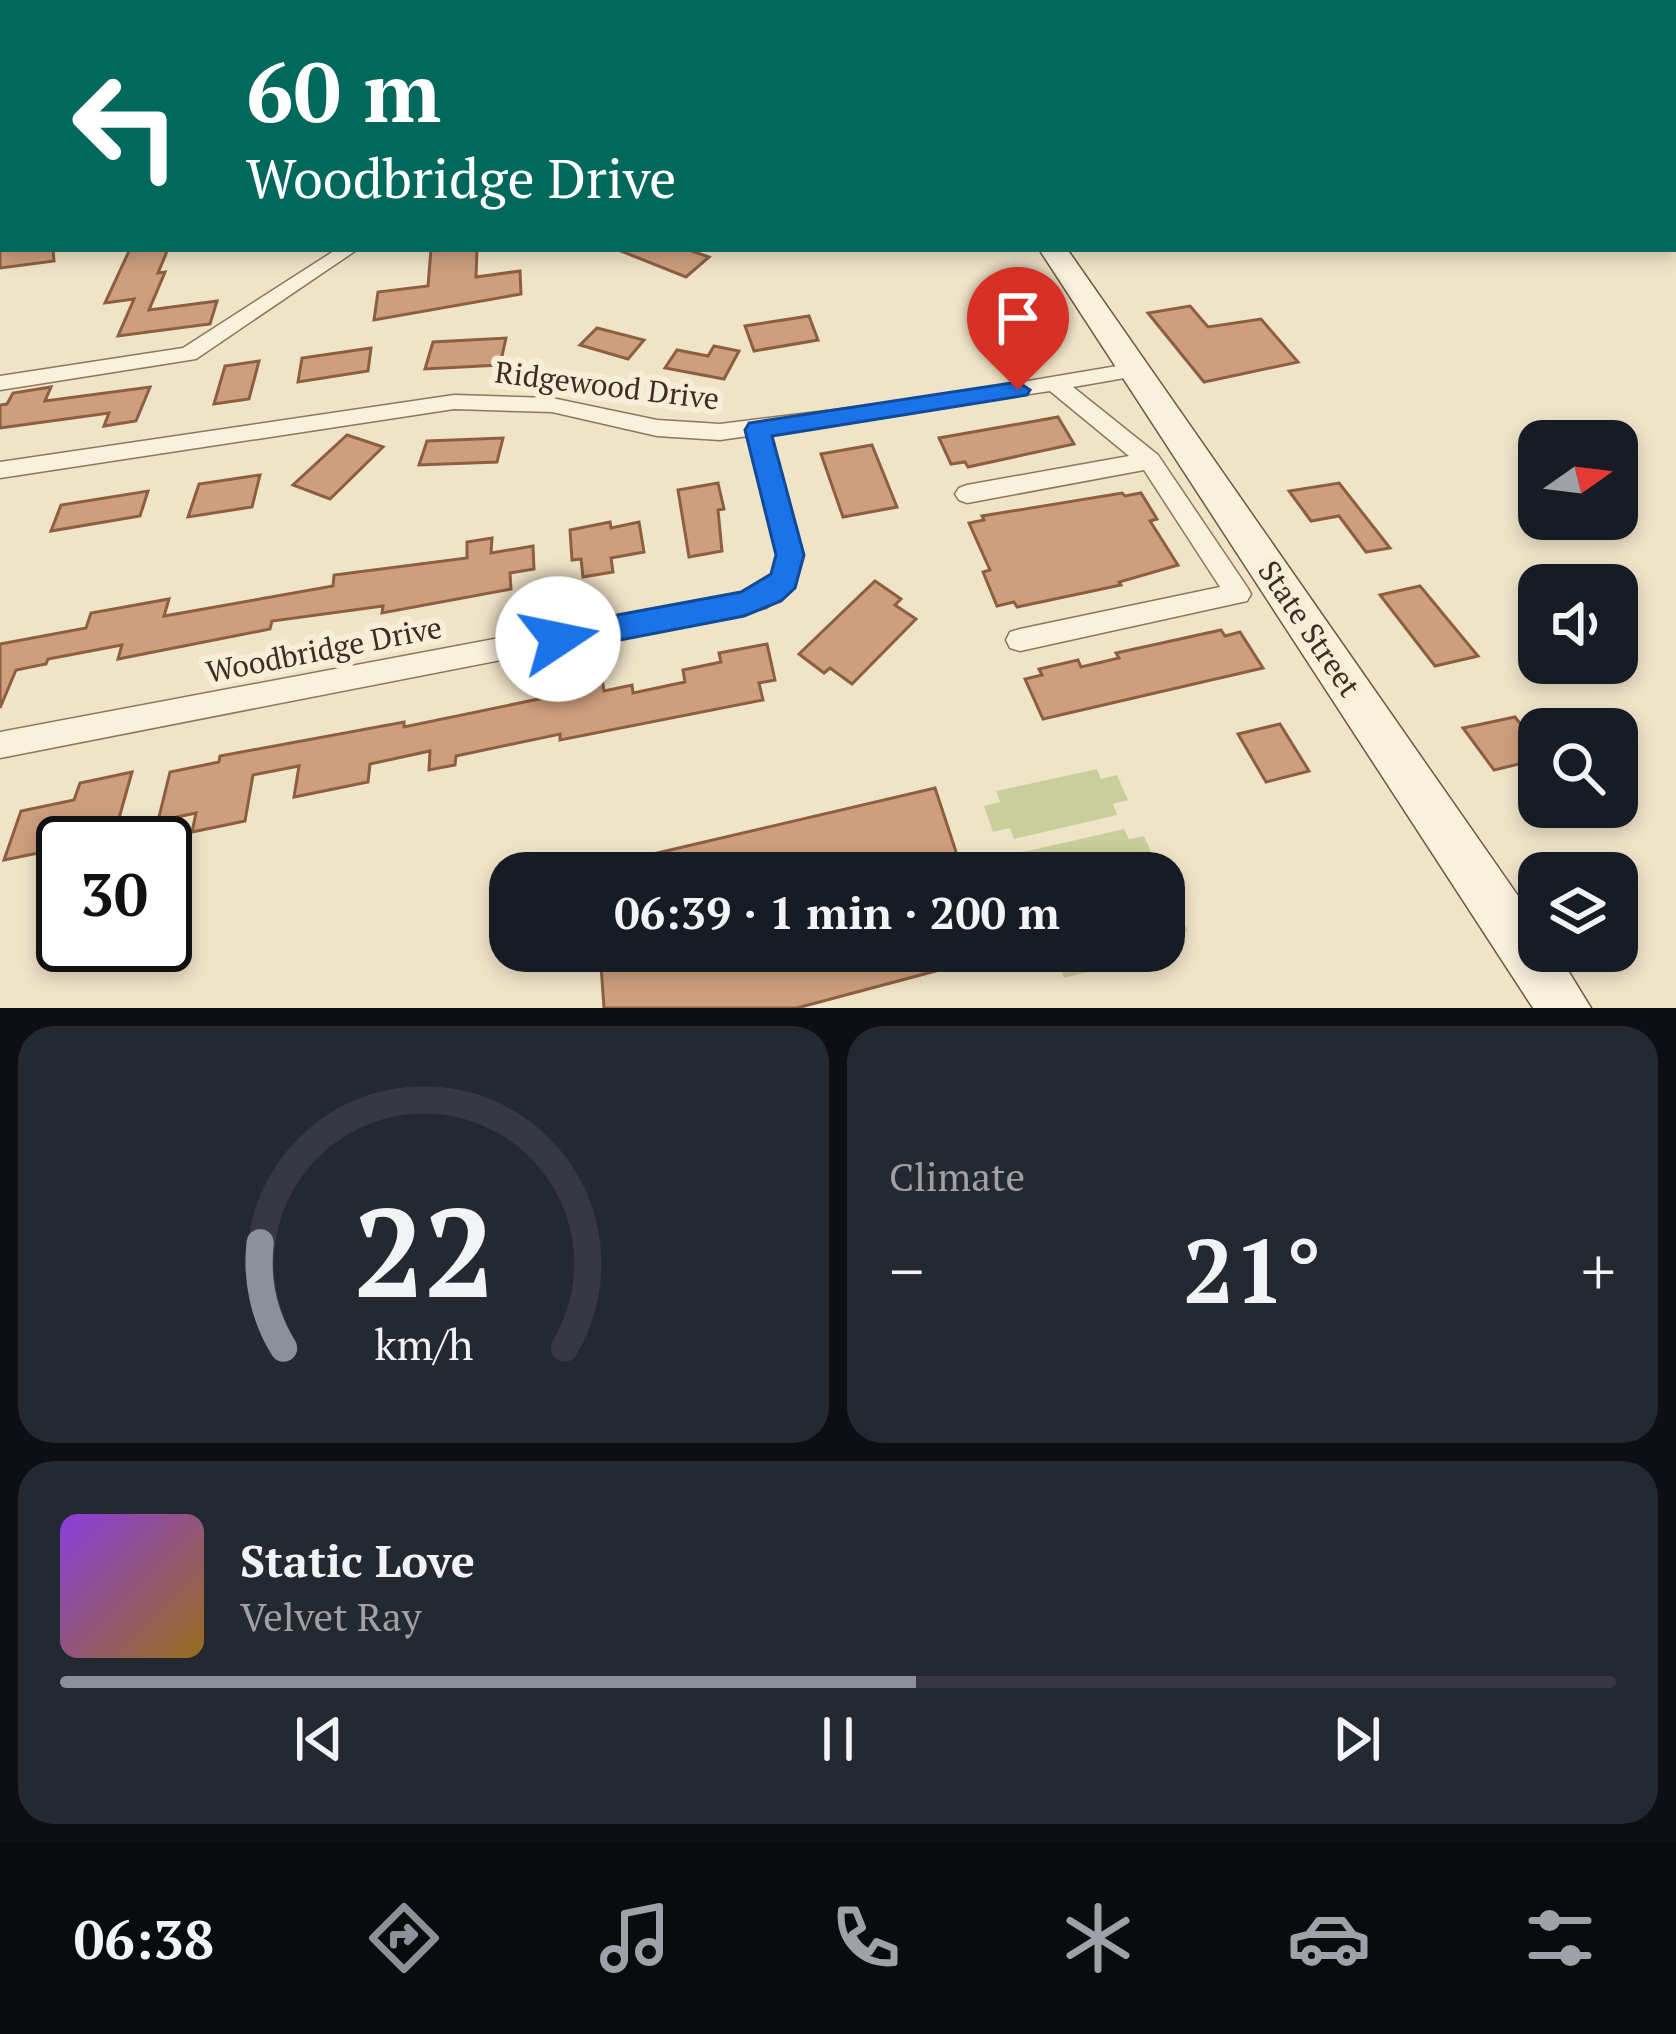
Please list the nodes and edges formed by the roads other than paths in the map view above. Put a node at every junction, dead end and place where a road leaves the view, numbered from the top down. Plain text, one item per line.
1 (344, 252) edge
2 (1055, 252) edge
3 (1135, 370) junction
4 (0, 383) edge
5 (1055, 384) junction
6 (758, 430) junction
7 (1150, 460) junction
8 (0, 470) edge
9 (967, 494) dead end
10 (1020, 640) dead end
11 (0, 745) edge
12 (1564, 1008) edge

1 - 4 street
2 - 3 main road, State Street
3 - 5 street, Ridgewood Drive
3 - 12 main road, State Street
5 - 6 street, Ridgewood Drive
5 - 7 street
6 - 8 street, Ridgewood Drive
6 - 11 street, Woodbridge Drive
7 - 9 street
7 - 10 street

